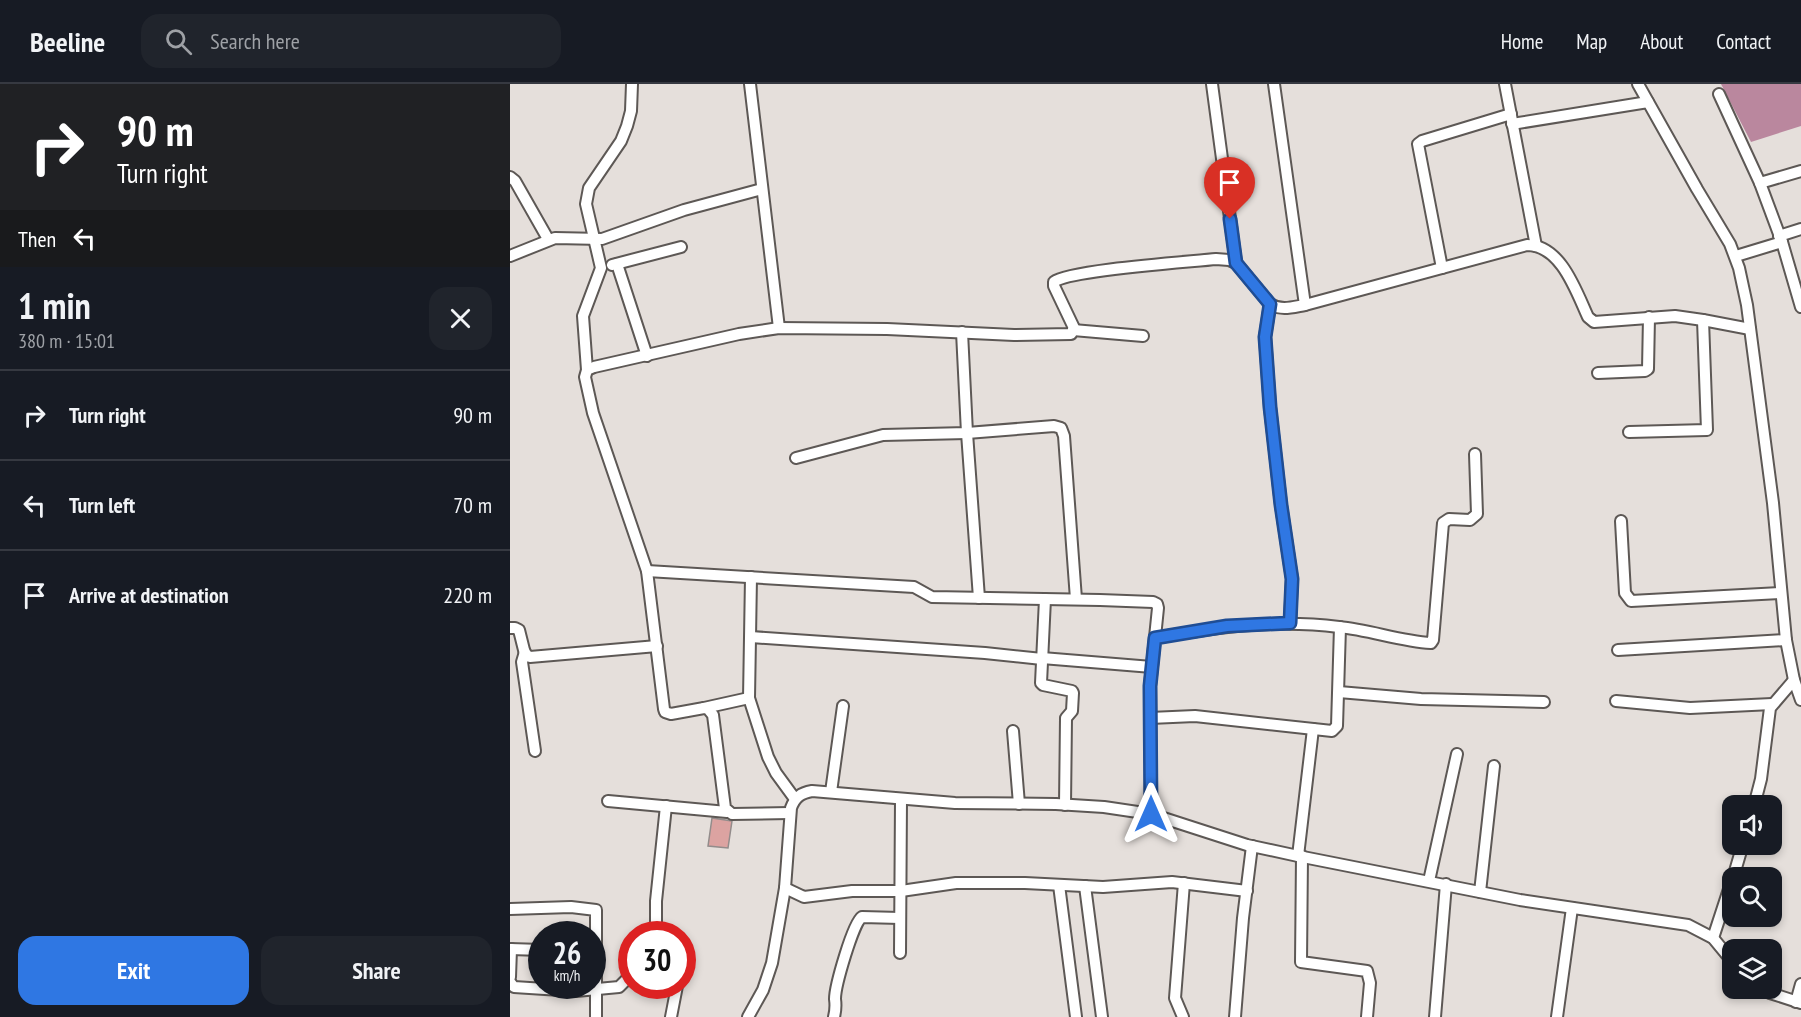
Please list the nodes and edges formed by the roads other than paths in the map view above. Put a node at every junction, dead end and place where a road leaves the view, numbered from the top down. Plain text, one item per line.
1 (632, 84) edge
2 (750, 84) edge
3 (1212, 84) edge
4 (1274, 84) edge
5 (1505, 84) edge
6 (1638, 84) edge
7 (1719, 94) dead end
8 (1648, 102) junction
9 (1511, 119) junction
10 (1801, 171) edge
11 (510, 177) edge
12 (1761, 183) junction
13 (762, 189) junction
14 (1801, 229) edge
15 (548, 239) junction
16 (1781, 239) junction
17 (594, 240) junction
18 (1536, 246) junction
19 (681, 247) dead end
20 (510, 256) edge
21 (1736, 256) junction
22 (1236, 263) junction
23 (616, 264) junction
24 (601, 268) junction
25 (1442, 268) junction
26 (1270, 304) junction
27 (1305, 305) junction
28 (1801, 307) edge
29 (1649, 317) junction
30 (1703, 320) junction
31 (779, 328) junction
32 (1750, 329) junction
33 (1073, 330) junction
34 (962, 332) junction
35 (1143, 336) dead end
36 (647, 356) junction
37 (587, 370) junction
38 (1598, 373) dead end
39 (1629, 432) dead end
40 (967, 433) junction
41 (1475, 454) dead end
42 (796, 458) dead end
43 (1621, 521) dead end
44 (647, 571) junction
45 (751, 577) junction
46 (1780, 593) junction
47 (979, 598) junction
48 (1045, 599) junction
49 (1076, 599) junction
50 (1290, 623) junction
51 (1340, 627) junction
52 (510, 628) edge
53 (751, 637) junction
54 (1155, 638) junction
55 (1786, 640) junction
56 (657, 645) junction
57 (1618, 650) dead end
58 (525, 652) junction
59 (1042, 659) junction
60 (1152, 667) junction
61 (1794, 680) junction
62 (1339, 692) junction
63 (749, 698) junction
64 (1801, 700) edge
65 (1616, 701) dead end
66 (1544, 702) dead end
67 (1772, 704) junction
68 (843, 706) dead end
69 (704, 708) junction
70 (1150, 718) junction
71 (1313, 729) junction
72 (1013, 731) dead end
73 (535, 751) dead end
74 (1457, 754) dead end
75 (1494, 766) dead end
76 (831, 792) junction
77 (1757, 795) edge
78 (795, 799) junction
79 (902, 800) junction
80 (608, 801) dead end
81 (1018, 804) junction
82 (1065, 805) junction
83 (666, 806) junction
84 (728, 812) junction
85 (790, 813) junction
86 (1151, 814) junction
87 (1252, 846) junction
88 (1300, 856) junction
89 (1429, 881) junction
90 (1184, 883) junction
91 (1446, 884) junction
92 (1059, 885) junction
93 (1085, 886) junction
94 (785, 888) junction
95 (901, 891) junction
96 (1247, 891) junction
97 (1480, 892) junction
98 (1572, 908) junction
99 (510, 909) edge
100 (1722, 911) edge
101 (900, 918) junction
102 (596, 921) edge
103 (656, 921) edge
104 (1713, 938) junction
105 (511, 949) edge
106 (1722, 949) edge
107 (528, 950) edge
108 (900, 953) dead end
109 (510, 977) edge
110 (510, 982) edge
111 (1801, 984) edge
112 (528, 988) edge
113 (1782, 997) edge
114 (596, 999) edge
115 (674, 999) edge
116 (1799, 1002) edge
117 (596, 1017) edge
118 (671, 1017) edge
119 (748, 1017) edge
120 (834, 1017) edge
121 (1076, 1017) edge
122 (1102, 1017) edge
123 (1182, 1017) edge
124 (1235, 1017) edge
125 (1367, 1017) edge
126 (1436, 1017) edge
127 (1557, 1017) edge

1 - 17 street
2 - 13 street
3 - 22 street
4 - 27 street
5 - 9 street
6 - 8 street
7 - 12 street
8 - 9 street
8 - 21 street
9 - 18 street
9 - 25 street
10 - 12 street
11 - 15 street
12 - 16 street
13 - 17 street
13 - 31 street
14 - 16 street
15 - 17 street
15 - 20 street
16 - 21 street
16 - 28 street
17 - 24 street
18 - 25 street
18 - 29 street
19 - 23 street
21 - 32 street
22 - 26 street
22 - 33 street
23 - 24 street
23 - 36 street
24 - 37 street
25 - 27 street
26 - 27 street
26 - 50 street
29 - 30 street
29 - 38 street
30 - 32 street
30 - 39 street
31 - 34 street
31 - 36 street
32 - 46 street
33 - 34 street
33 - 35 street
34 - 40 street
36 - 37 street
37 - 44 street
40 - 42 street
40 - 47 street
40 - 49 street
41 - 51 street
43 - 46 street
44 - 45 street
44 - 56 street
45 - 47 street
45 - 53 street
46 - 55 street
47 - 48 street
48 - 49 street
48 - 59 street
49 - 54 street
50 - 51 street
50 - 54 street
51 - 62 street
52 - 58 street
53 - 59 street
53 - 63 street
54 - 60 street
55 - 57 street
55 - 61 street
56 - 58 street
56 - 69 street
58 - 73 street
59 - 60 street
59 - 82 street
60 - 70 street
61 - 64 street
61 - 67 street
62 - 66 street
62 - 71 street
63 - 69 street
63 - 78 street
65 - 67 street
67 - 77 street
68 - 76 street
69 - 84 street
70 - 71 street
70 - 86 street
71 - 88 street
72 - 81 street
74 - 89 street
75 - 97 street
76 - 78 street
76 - 79 street
78 - 85 street
79 - 81 street
79 - 95 street
80 - 83 street
81 - 82 street
82 - 86 street
83 - 84 street
83 - 103 street
84 - 85 street
85 - 94 street
86 - 87 street
87 - 88 street
87 - 96 street
88 - 89 street
88 - 125 street
89 - 91 street
90 - 93 street
90 - 96 street
90 - 123 street
91 - 97 street
91 - 126 street
92 - 93 street
92 - 95 street
92 - 121 street
93 - 122 street
94 - 95 street
94 - 119 street
95 - 101 street
96 - 124 street
97 - 98 street
98 - 104 street
98 - 127 street
99 - 102 street
100 - 104 street
101 - 108 street
101 - 120 street
104 - 106 street
105 - 107 street
105 - 109 street
110 - 112 street
111 - 116 street
113 - 116 street
114 - 117 street
115 - 118 street

